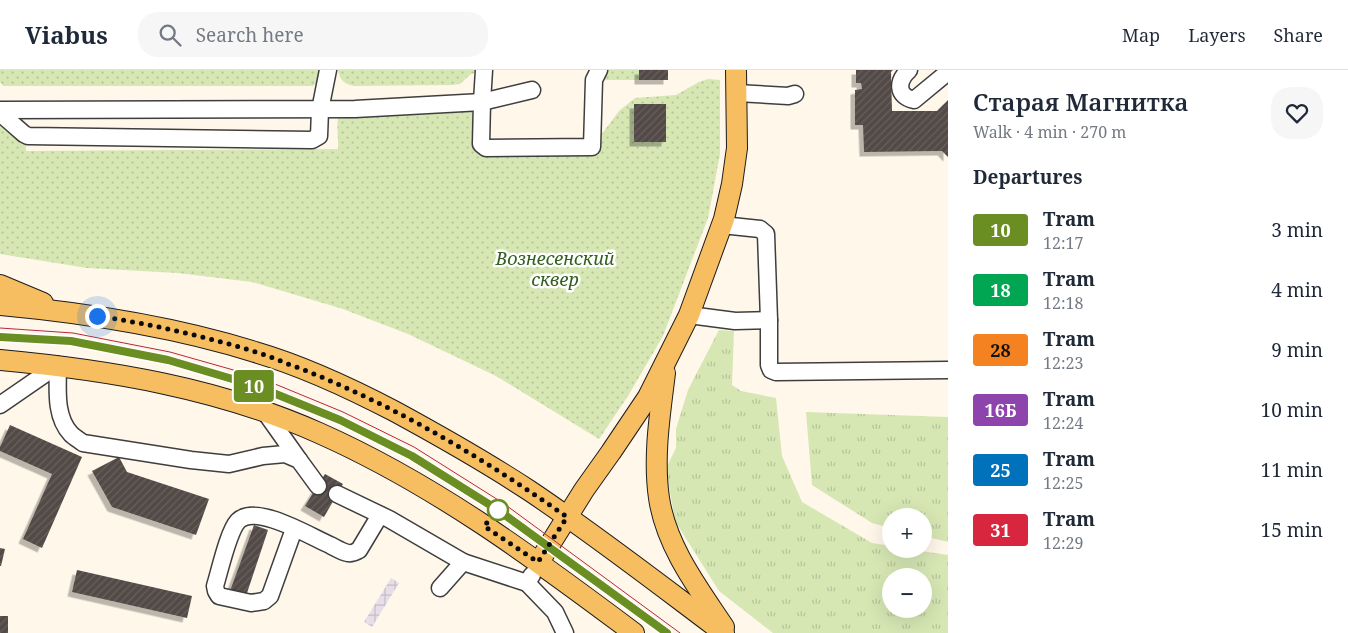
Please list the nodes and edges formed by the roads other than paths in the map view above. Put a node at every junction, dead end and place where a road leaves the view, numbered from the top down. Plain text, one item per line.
1 (328, 70) edge
2 (484, 70) edge
3 (599, 70) edge
4 (909, 70) edge
5 (948, 72) edge
6 (734, 78) edge
7 (532, 90) dead end
8 (794, 94) dead end
9 (482, 102) junction
10 (320, 110) junction
11 (0, 111) edge
12 (722, 225) junction
13 (0, 284) edge
14 (0, 304) edge
15 (58, 310) junction
16 (689, 316) junction
17 (769, 320) junction
18 (0, 360) edge
19 (667, 361) junction
20 (58, 365) junction
21 (948, 370) edge
22 (0, 405) edge
23 (265, 412) junction
24 (300, 460) junction
25 (318, 486) dead end
26 (338, 494) dead end
27 (380, 515) junction
28 (567, 517) junction
29 (294, 528) junction
30 (463, 562) junction
31 (538, 562) junction
32 (527, 583) junction
33 (440, 588) dead end
34 (565, 633) edge
35 (634, 633) edge
36 (726, 633) edge

1 - 10 street
2 - 9 street
3 - 9 street
4 - 5 street
6 - 8 street
6 - 12 main road
7 - 9 street
9 - 10 street
10 - 11 street
10 - 11 street
12 - 16 main road
12 - 17 street
13 - 15 main road
14 - 15 main road
15 - 28 main road
16 - 17 street
16 - 19 main road
17 - 21 street
18 - 20 main road
19 - 28 main road
19 - 36 main road
20 - 22 street
20 - 23 main road
20 - 24 street
23 - 24 street
23 - 31 main road
24 - 25 street
26 - 27 street
27 - 29 street
27 - 30 street
28 - 31 main road
28 - 36 main road
29 - 29 street
30 - 32 street
30 - 33 street
31 - 32 street
31 - 35 main road
32 - 34 street

